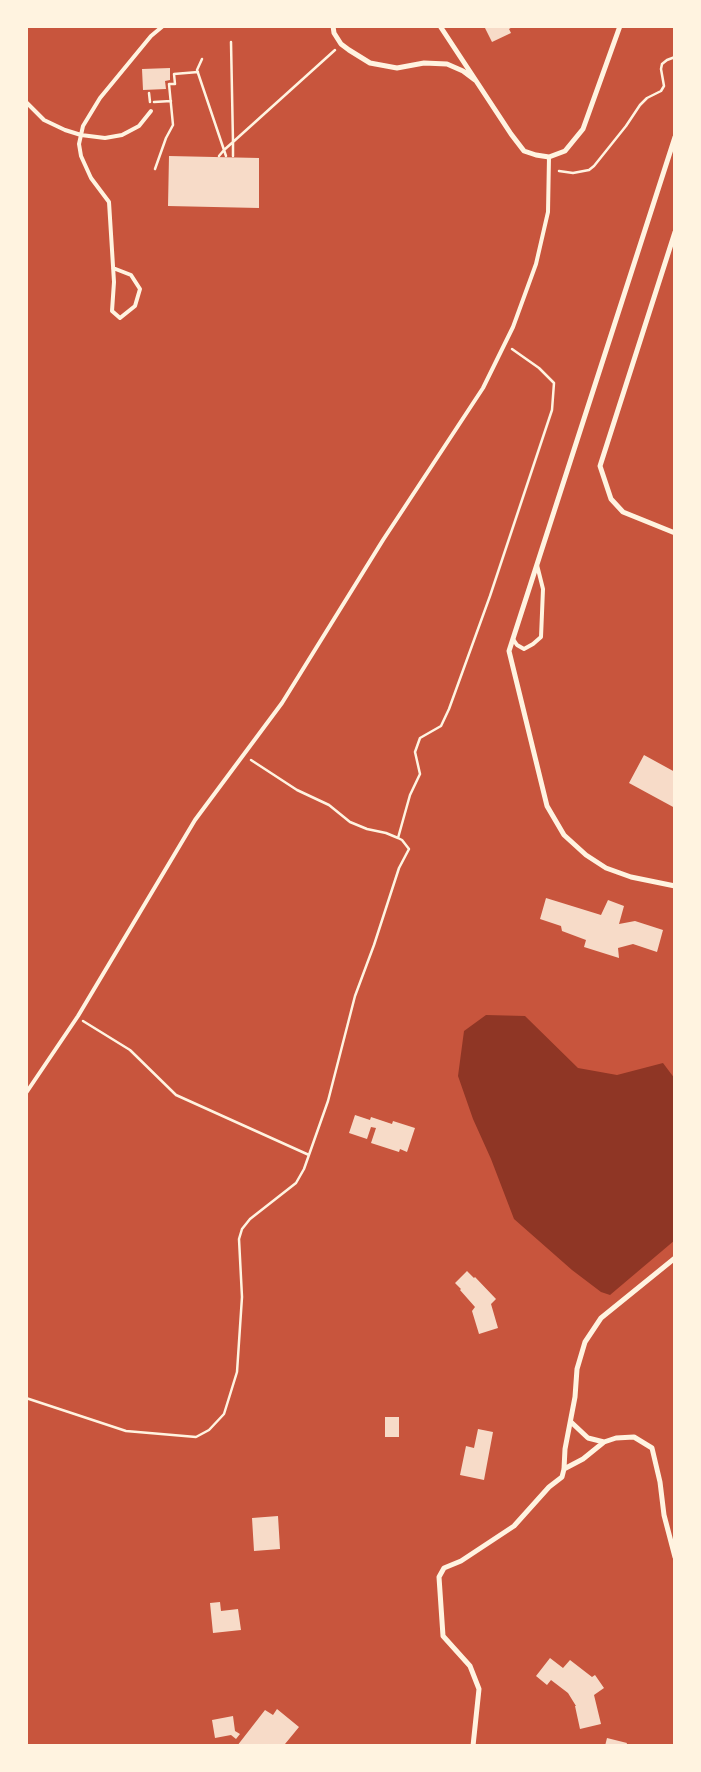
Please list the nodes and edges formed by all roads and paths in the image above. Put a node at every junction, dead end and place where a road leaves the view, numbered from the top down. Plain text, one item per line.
1 (153, 26) edge
2 (164, 26) edge
3 (333, 26) edge
4 (440, 26) edge
5 (620, 26) edge
6 (231, 42) dead end
7 (341, 44) junction
8 (675, 57) edge
9 (202, 59) dead end
10 (198, 72) junction
11 (478, 81) junction
12 (26, 102) edge
13 (150, 102) dead end
14 (170, 102) junction
15 (151, 111) dead end
16 (81, 135) junction
17 (675, 137) edge
18 (233, 142) junction
19 (224, 150) junction
20 (219, 156) dead end
21 (226, 156) dead end
22 (233, 156) dead end
23 (548, 157) junction
24 (155, 169) dead end
25 (559, 171) dead end
26 (675, 232) edge
27 (113, 268) junction
28 (504, 344) junction
29 (675, 532) edge
30 (537, 563) junction
31 (513, 639) junction
32 (243, 755) junction
33 (398, 838) junction
34 (675, 886) edge
35 (77, 1018) junction
36 (26, 1093) edge
37 (309, 1155) junction
38 (675, 1258) edge
39 (26, 1398) edge
40 (571, 1422) junction
41 (604, 1442) junction
42 (564, 1469) junction
43 (675, 1557) edge
44 (473, 1746) edge

1 - 2 lane
2 - 16 lane
3 - 7 street
4 - 11 street
5 - 23 street
6 - 18 path
7 - 11 street
7 - 18 path
8 - 25 path
9 - 10 path
10 - 14 path
10 - 19 path
11 - 23 street
12 - 16 lane
13 - 14 path
14 - 24 path
15 - 16 lane
16 - 27 lane
17 - 30 street
18 - 19 path
18 - 22 path
19 - 20 path
19 - 21 path
23 - 28 lane
26 - 29 street
27 - 27 lane
28 - 32 lane
28 - 33 path
30 - 31 street
30 - 31 lane
31 - 34 street
32 - 33 path
32 - 35 lane
33 - 37 path
35 - 36 lane
35 - 37 path
37 - 39 path
38 - 40 street
40 - 41 street
40 - 42 street
41 - 42 street
41 - 43 street
42 - 44 street

